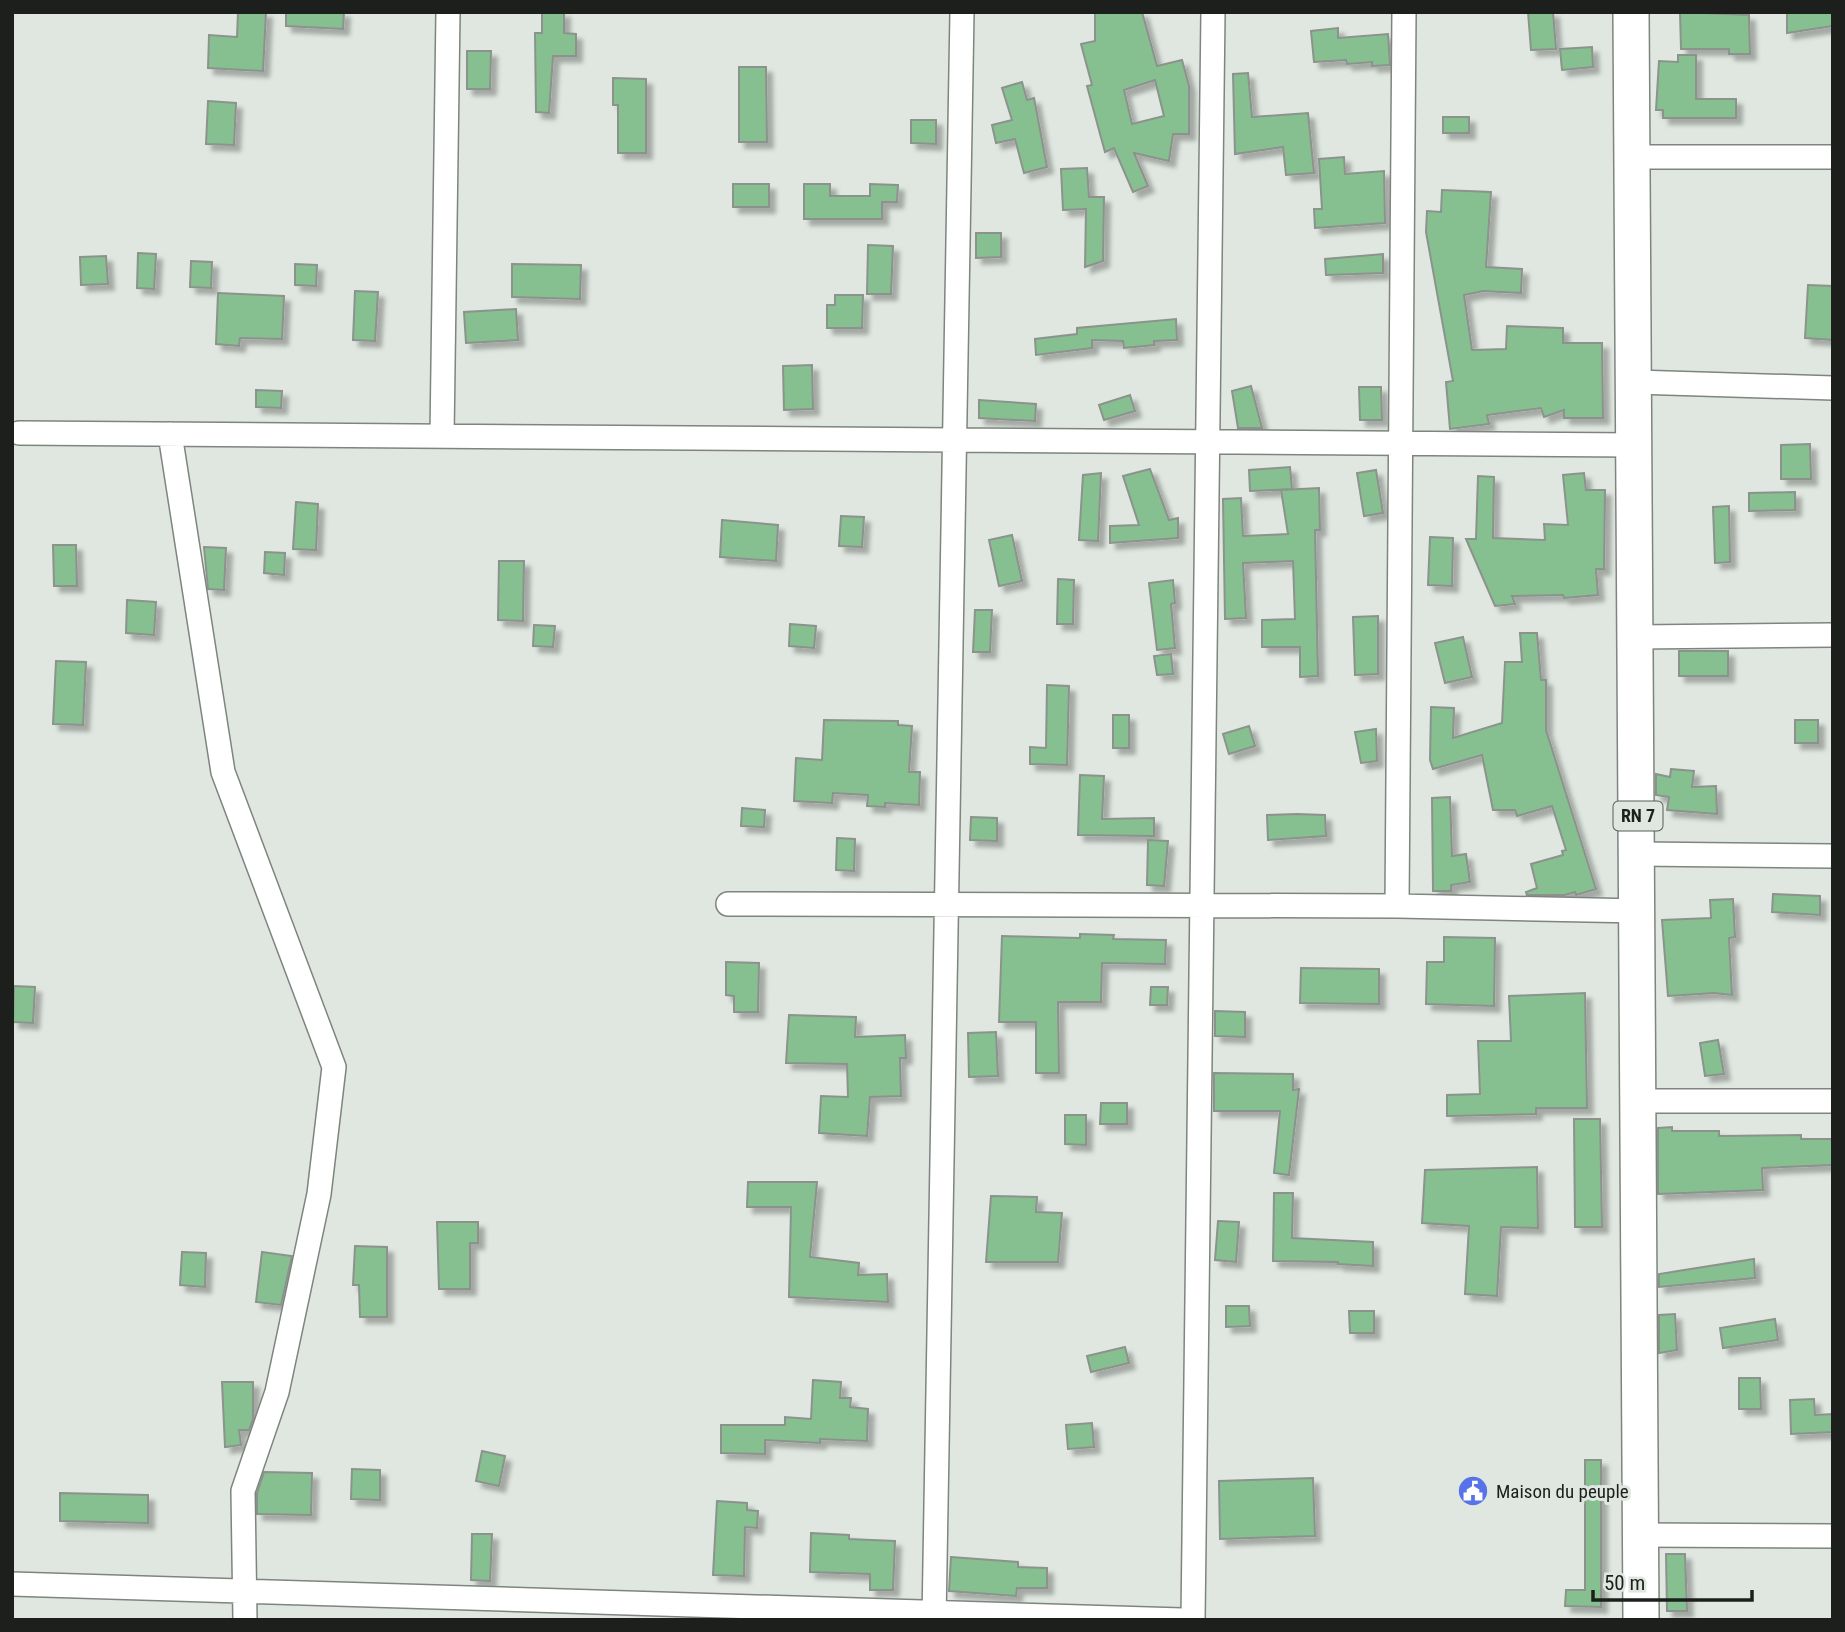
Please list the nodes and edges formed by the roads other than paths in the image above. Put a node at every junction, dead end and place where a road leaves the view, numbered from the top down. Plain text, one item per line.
1 (447, 12) edge
2 (962, 12) edge
3 (1213, 12) edge
4 (1404, 12) edge
5 (1632, 12) edge
6 (1833, 156) edge
7 (1633, 157) junction
8 (1635, 382) junction
9 (1833, 388) edge
10 (19, 433) dead end
11 (170, 434) junction
12 (442, 436) junction
13 (954, 440) junction
14 (1208, 442) junction
15 (1401, 444) junction
16 (1635, 446) junction
17 (1833, 635) edge
18 (1637, 638) junction
19 (1639, 854) junction
20 (1833, 856) edge
21 (728, 904) dead end
22 (946, 905) junction
23 (1203, 905) junction
24 (1397, 906) junction
25 (1639, 911) junction
26 (1639, 1101) junction
27 (1833, 1101) edge
28 (1640, 1535) junction
29 (1833, 1536) edge
30 (12, 1584) edge
31 (246, 1591) junction
32 (450, 1608) edge
33 (689, 1612) edge
34 (934, 1616) edge
35 (245, 1620) edge
36 (1182, 1620) edge
37 (1194, 1620) edge
38 (1641, 1620) edge

1 - 12 street
2 - 13 street
3 - 14 street
4 - 15 street
5 - 7 main road, RN 7
6 - 7 street
7 - 8 main road, RN 7
8 - 9 street
8 - 16 main road, RN 7
10 - 11 street
11 - 12 street
11 - 31 street
12 - 13 street
13 - 14 street
13 - 22 street
14 - 15 street
14 - 23 street
15 - 16 street
15 - 24 street
16 - 18 main road, RN 7
17 - 18 street
18 - 19 main road, RN 7
19 - 20 street
19 - 25 main road, RN 7
21 - 22 street
22 - 23 street
22 - 34 street
23 - 24 street
23 - 37 street
24 - 25 street
25 - 26 main road, RN 7
26 - 27 street
26 - 28 main road, RN 7
28 - 29 street
28 - 38 main road, RN 7
30 - 31 street
31 - 32 street
31 - 35 street
32 - 33 street
33 - 34 street
34 - 36 street

